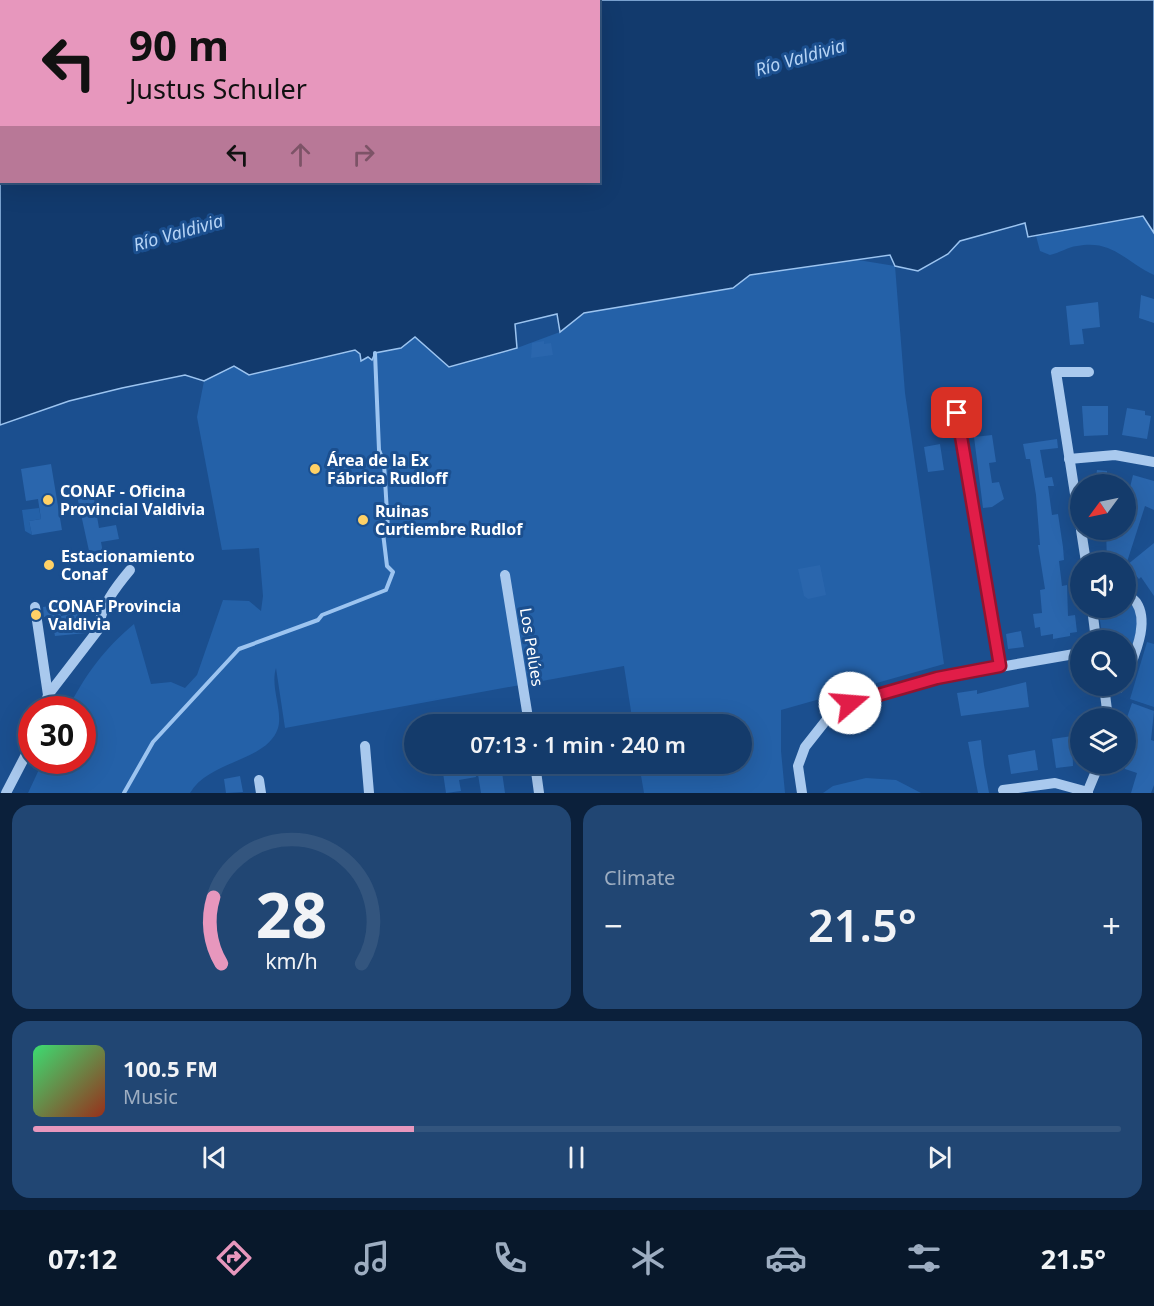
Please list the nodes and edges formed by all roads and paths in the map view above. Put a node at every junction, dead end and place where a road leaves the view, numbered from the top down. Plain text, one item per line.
1 (1089, 372) dead end
2 (957, 413) dead end
3 (1069, 459) junction
4 (1154, 462) edge
5 (1071, 474) edge
6 (130, 570) dead end
7 (506, 575) dead end
8 (1136, 602) edge
9 (35, 607) dead end
10 (1136, 647) edge
11 (1070, 654) edge
12 (1000, 666) junction
13 (48, 695) joint
14 (527, 714) edge
15 (365, 746) dead end
16 (18, 770) edge
17 (536, 774) edge
18 (1096, 774) edge
19 (258, 780) dead end
20 (1003, 790) dead end
21 (1088, 792) edge
22 (6, 793) edge
23 (261, 793) edge
24 (369, 793) edge
25 (539, 793) edge
26 (802, 793) edge

1 - 3 street
2 - 12 street
3 - 4 street
3 - 5 street
6 - 13 street
7 - 14 street, Los Pelúes
8 - 10 street
9 - 13 street
11 - 12 street
12 - 26 street
15 - 24 street
16 - 22 street
17 - 25 street
18 - 21 street
19 - 23 street
20 - 21 street

